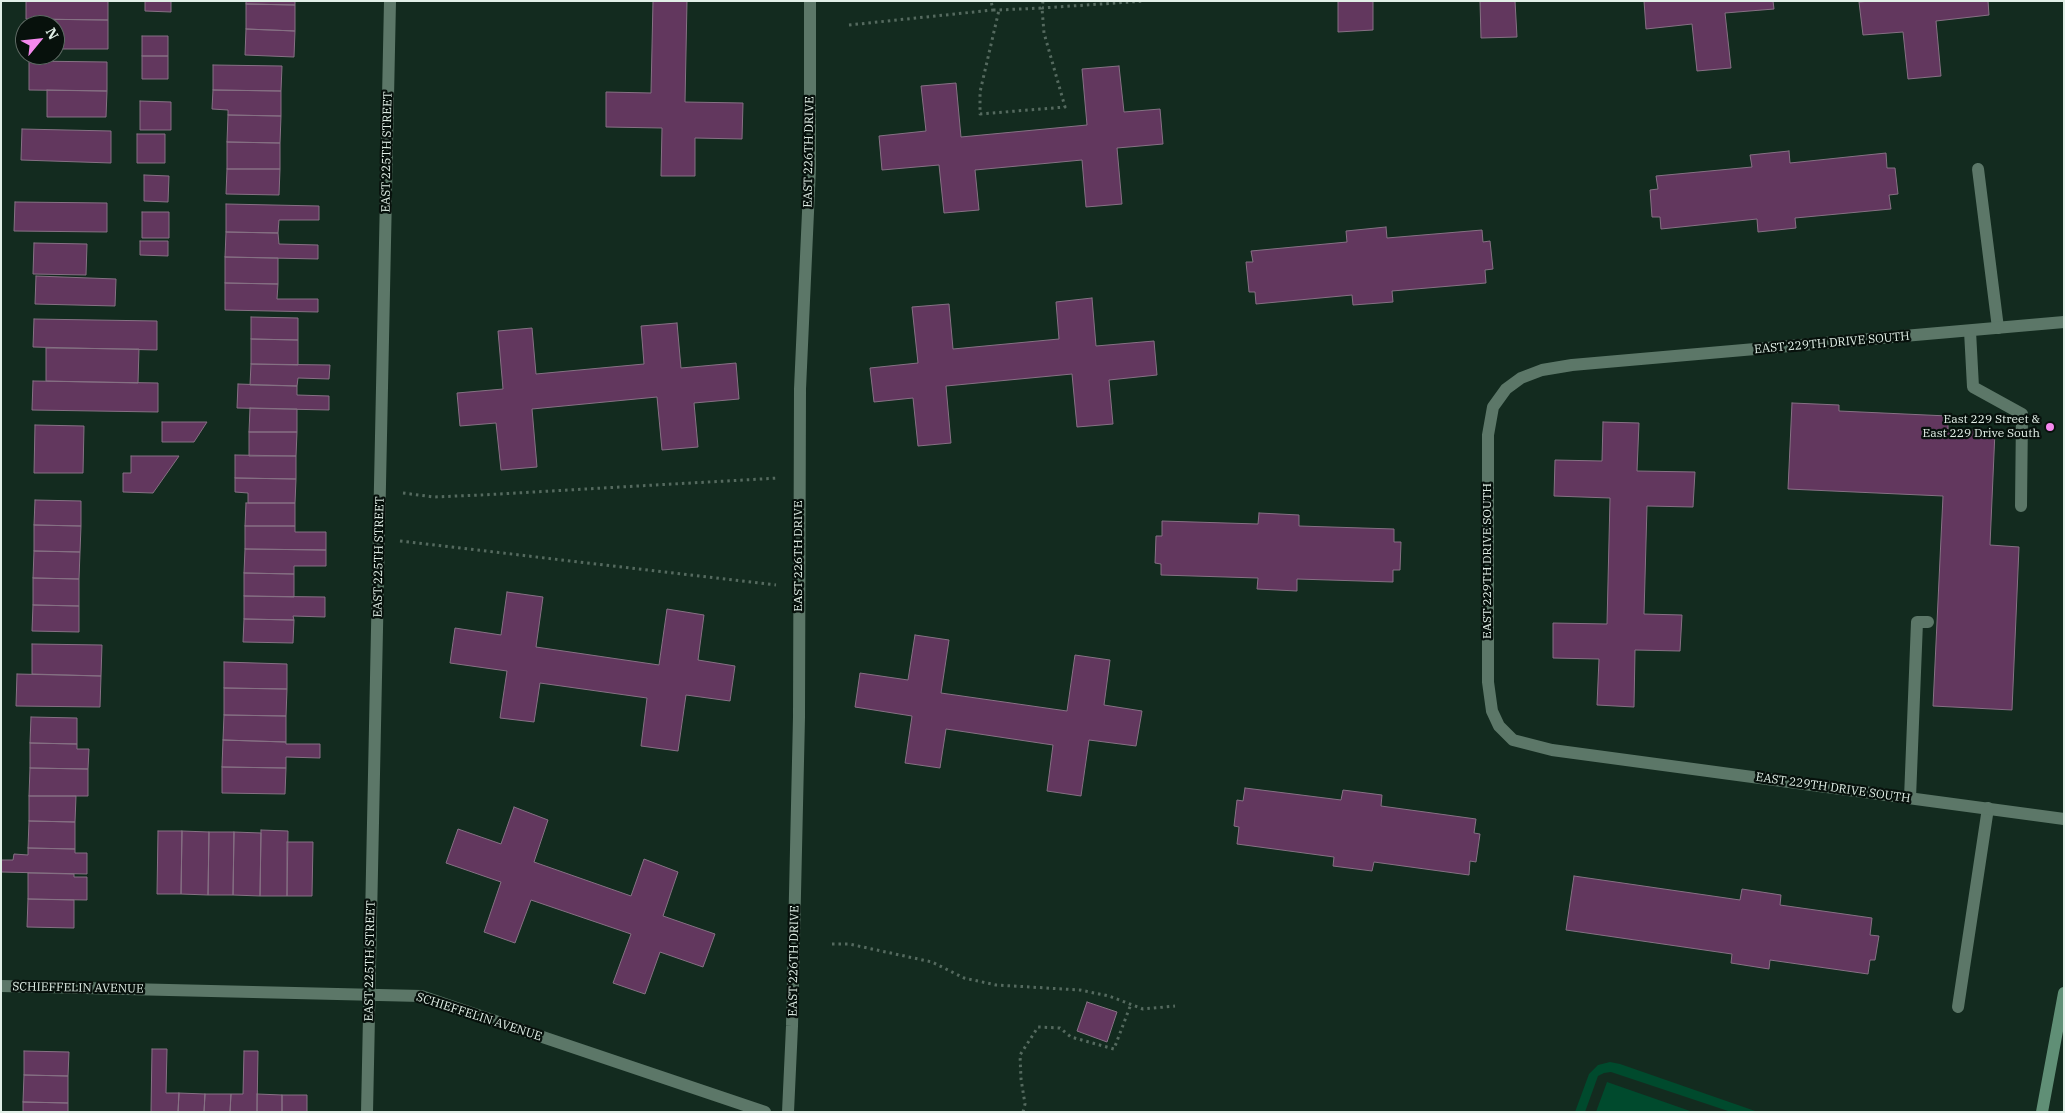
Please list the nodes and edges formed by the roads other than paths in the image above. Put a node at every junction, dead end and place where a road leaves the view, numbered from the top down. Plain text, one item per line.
1 (390, 1) edge
2 (810, 1) edge
3 (1978, 169) dead end
4 (2064, 322) edge
5 (1998, 328) junction
6 (1970, 331) junction
7 (2021, 506) dead end
8 (1928, 622) dead end
9 (1910, 798) junction
10 (1988, 808) junction
11 (2064, 819) edge
12 (1, 986) edge
13 (370, 993) junction
14 (2064, 993) edge
15 (1958, 1007) dead end
16 (367, 1112) edge
17 (765, 1112) edge
18 (788, 1112) edge
19 (2042, 1112) edge

1 - 13 street, EAST 225TH STREET
2 - 18 street, EAST 226TH DRIVE
3 - 5 street
4 - 5 street, EAST 229TH DRIVE SOUTH
5 - 6 street, EAST 229TH DRIVE SOUTH
6 - 7 street
6 - 9 street, EAST 229TH DRIVE SOUTH
8 - 9 street
9 - 10 street, EAST 229TH DRIVE SOUTH
10 - 11 street, EAST 229TH DRIVE SOUTH
10 - 15 street
12 - 13 street, SCHIEFFELIN AVENUE
13 - 16 street, EAST 225TH STREET
13 - 17 street, SCHIEFFELIN AVENUE
14 - 19 street

